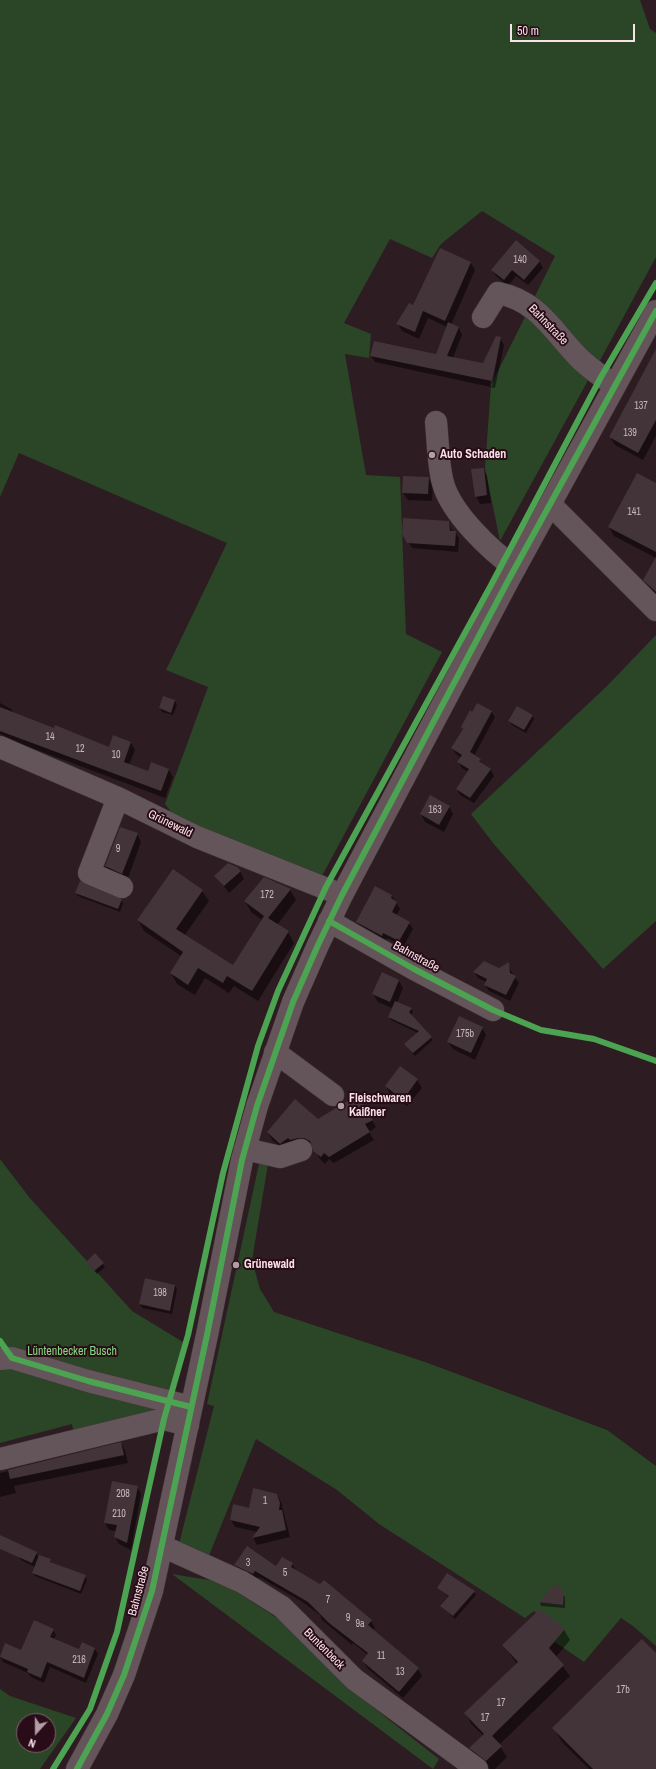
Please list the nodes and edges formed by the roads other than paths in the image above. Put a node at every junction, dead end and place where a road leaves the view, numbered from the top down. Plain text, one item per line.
1 (656, 310) edge
2 (483, 317) dead end
3 (615, 385) junction
4 (436, 422) dead end
5 (551, 506) junction
6 (515, 568) junction
7 (656, 610) edge
8 (0, 747) edge
9 (118, 798) junction
10 (122, 887) dead end
11 (342, 894) junction
12 (330, 921) junction
13 (493, 1010) dead end
14 (275, 1052) junction
15 (333, 1095) dead end
16 (246, 1149) junction
17 (301, 1150) dead end
18 (0, 1341) edge
19 (6, 1359) edge
20 (190, 1416) junction
21 (0, 1459) edge
22 (162, 1546) junction
23 (77, 1769) edge
24 (477, 1769) edge

1 - 3 main road, Bahnstraße
2 - 3 street, Bahnstraße
3 - 5 main road, Bahnstraße
4 - 6 street
5 - 6 main road, Bahnstraße
5 - 7 street
6 - 11 main road, Bahnstraße
8 - 9 street, Grünewald
9 - 10 street
9 - 11 street, Grünewald
11 - 12 main road, Bahnstraße
12 - 13 street, Bahnstraße
12 - 14 main road, Bahnstraße
14 - 15 street
14 - 16 main road, Bahnstraße
16 - 17 street
16 - 20 main road, Bahnstraße
18 - 19 street
19 - 20 street
20 - 21 street
20 - 22 main road, Bahnstraße
22 - 23 main road, Bahnstraße
22 - 24 street, Buntenbeck

